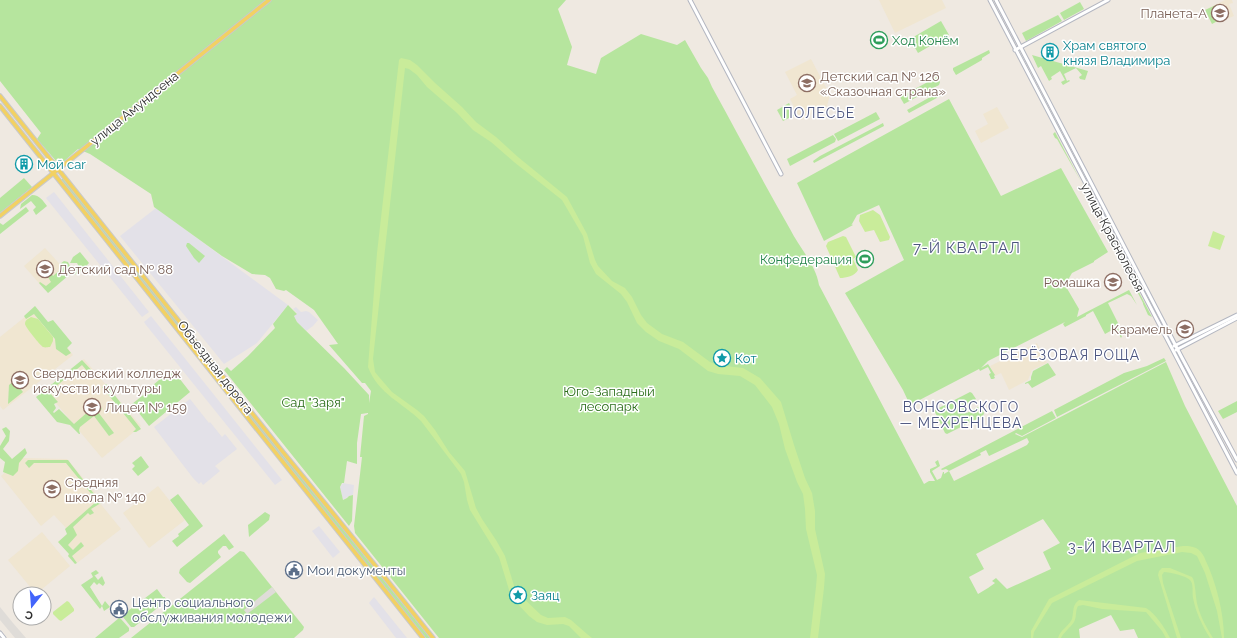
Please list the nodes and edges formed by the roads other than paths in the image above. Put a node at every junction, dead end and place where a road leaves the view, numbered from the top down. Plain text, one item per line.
1 (268, 0) edge
2 (690, 0) edge
3 (990, 0) edge
4 (996, 0) edge
5 (1108, 0) edge
6 (1020, 47) junction
7 (1015, 50) junction
8 (0, 96) edge
9 (0, 106) edge
10 (59, 169) junction
11 (53, 174) junction
12 (781, 174) dead end
13 (0, 216) edge
14 (1237, 315) edge
15 (1237, 318) edge
16 (1177, 348) junction
17 (1172, 350) junction
18 (1237, 460) edge
19 (1237, 473) edge
20 (0, 633) edge
21 (4, 638) edge
22 (423, 638) edge
23 (433, 638) edge

1 - 10 main road, улица Амундсена
2 - 12 street
3 - 7 street, улица Краснолесья
4 - 6 street, улица Краснолесья
5 - 6 street
6 - 7 street
6 - 16 street, улица Краснолесья
7 - 17 street, улица Краснолесья
8 - 10 main road, Объездная дорога
9 - 11 main road, Объездная дорога
10 - 11 main road, улица Амундсена
10 - 23 main road, Объездная дорога
11 - 13 main road, улица Амундсена
11 - 22 main road, Объездная дорога
14 - 16 street
15 - 16 street
16 - 17 street
16 - 18 street, улица Краснолесья
17 - 19 street, улица Краснолесья
20 - 21 street

